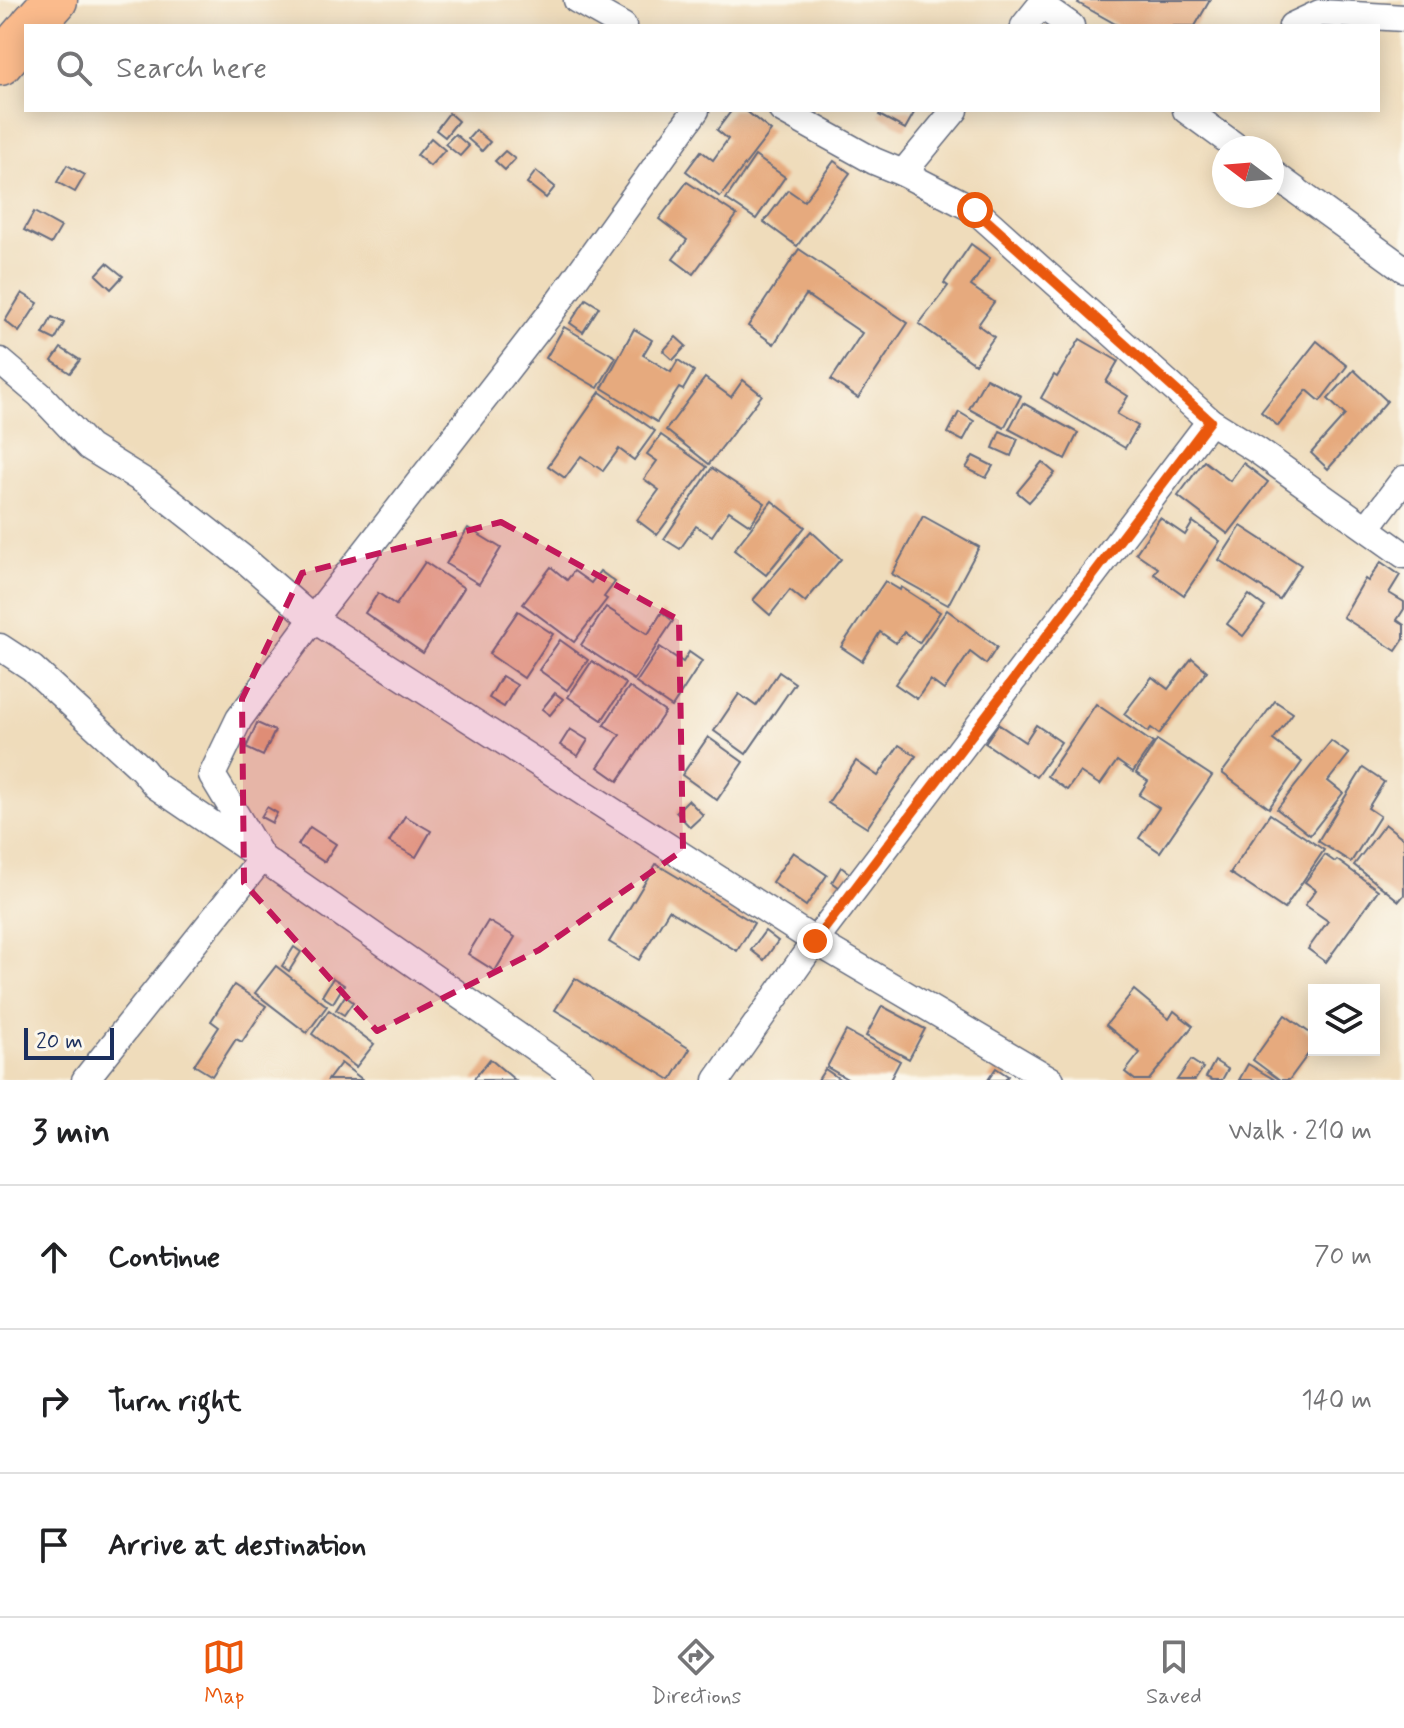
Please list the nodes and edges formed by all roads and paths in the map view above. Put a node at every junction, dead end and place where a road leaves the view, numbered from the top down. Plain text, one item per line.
1 (55, 0) edge
2 (577, 0) edge
3 (1043, 2) edge
4 (1404, 18) edge
5 (34, 24) edge
6 (619, 24) edge
7 (1026, 24) edge
8 (1069, 24) edge
9 (1296, 24) edge
10 (24, 35) edge
11 (0, 63) edge
12 (695, 112) edge
13 (786, 112) edge
14 (953, 112) edge
15 (1190, 112) edge
16 (1228, 130) edge
17 (903, 173) junction
18 (1284, 182) edge
19 (1404, 269) edge
20 (0, 361) edge
21 (1210, 421) junction
22 (1404, 479) edge
23 (1367, 528) junction
24 (1404, 555) edge
25 (313, 619) junction
26 (0, 647) edge
27 (262, 858) junction
28 (815, 941) junction
29 (85, 1080) edge
30 (581, 1080) edge
31 (717, 1080) edge
32 (1051, 1080) edge

1 - 5 highway
2 - 6 street
3 - 7 street
3 - 8 street
4 - 9 street
10 - 11 highway
12 - 25 street
13 - 17 street
14 - 17 street
15 - 16 street
17 - 21 street
18 - 19 street
20 - 25 street
21 - 23 street
21 - 28 street
22 - 23 street
23 - 24 street
25 - 27 street
25 - 28 street
26 - 27 street
27 - 29 street
27 - 30 street
28 - 31 street
28 - 32 street

